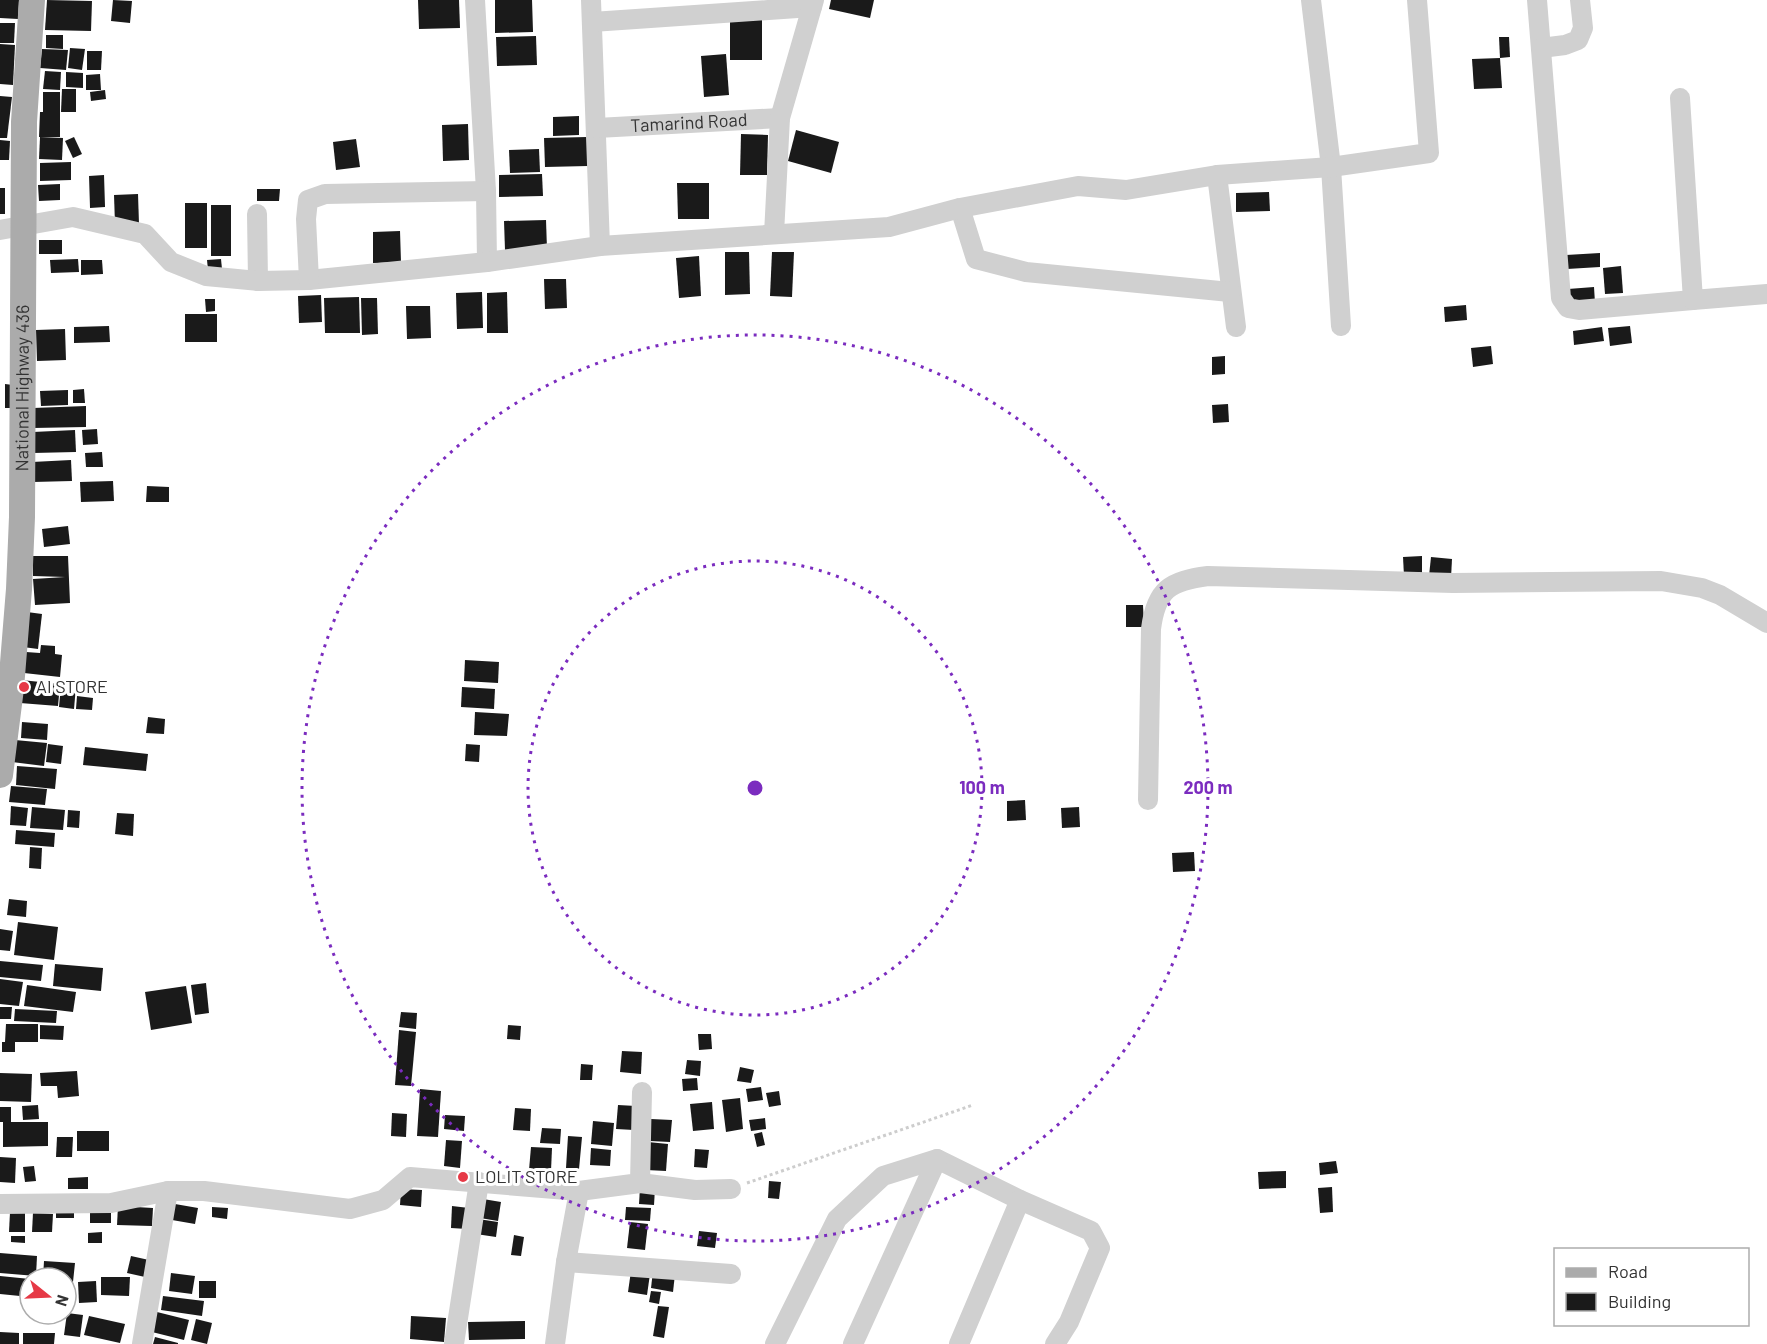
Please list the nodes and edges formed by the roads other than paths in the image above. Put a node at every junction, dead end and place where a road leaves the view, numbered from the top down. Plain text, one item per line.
1 (32, 0) edge
2 (475, 0) edge
3 (591, 0) edge
4 (1311, 0) edge
5 (1417, 0) edge
6 (1537, 0) edge
7 (1580, 0) edge
8 (813, 4) edge
9 (592, 21) junction
10 (1541, 48) junction
11 (1680, 98) dead end
12 (780, 118) junction
13 (597, 128) junction
14 (1331, 167) junction
15 (1217, 175) junction
16 (486, 191) junction
17 (960, 208) junction
18 (257, 214) dead end
19 (25, 224) junction
20 (0, 230) edge
21 (774, 234) junction
22 (600, 246) junction
23 (487, 262) junction
24 (309, 280) junction
25 (258, 281) junction
26 (1230, 292) junction
27 (1767, 294) edge
28 (1693, 300) junction
29 (1341, 326) dead end
30 (1236, 327) dead end
31 (1767, 623) edge
32 (0, 775) edge
33 (1148, 800) dead end
34 (642, 1092) dead end
35 (937, 1159) junction
36 (479, 1182) junction
37 (640, 1183) junction
38 (731, 1189) road end
39 (168, 1191) junction
40 (579, 1191) junction
41 (1020, 1200) junction
42 (0, 1204) edge
43 (566, 1262) junction
44 (731, 1274) dead end
45 (142, 1344) edge
46 (454, 1344) edge
47 (555, 1344) edge
48 (775, 1344) edge
49 (852, 1344) edge
50 (959, 1344) edge
51 (1056, 1344) edge

1 - 19 main road, National Highway 436
2 - 16 street
3 - 9 street
4 - 14 street
5 - 14 street
6 - 10 street
7 - 10 street
8 - 9 street
8 - 12 street
9 - 13 street
10 - 28 street
11 - 28 street
12 - 13 street, Tamarind Road
12 - 21 street
13 - 22 street
14 - 15 street
14 - 29 street
15 - 17 street
15 - 26 street
16 - 23 street
16 - 24 street
17 - 21 street
17 - 26 street
18 - 25 street
19 - 20 street
19 - 25 street
19 - 32 main road, National Highway 436
21 - 22 street
22 - 23 street
23 - 24 street
24 - 25 street
26 - 30 street
27 - 28 street
31 - 33 street
34 - 37 street
35 - 41 street
35 - 48 street
35 - 49 street
36 - 39 street
36 - 40 street
36 - 46 street
37 - 38 street
37 - 40 street
39 - 42 street
39 - 45 street
40 - 43 street
41 - 50 street
41 - 51 street
43 - 44 street
43 - 47 street

